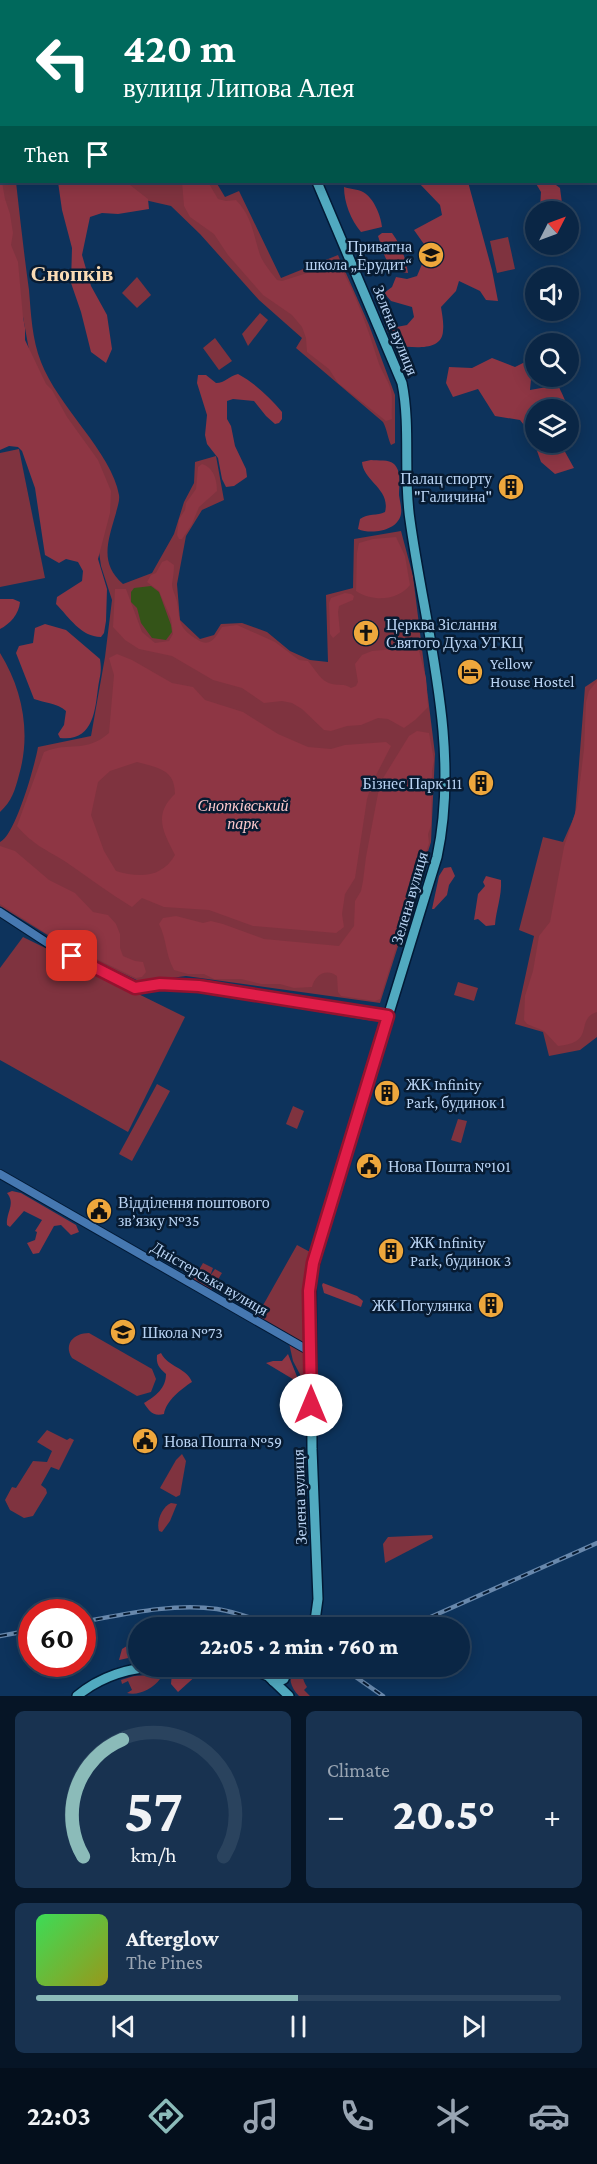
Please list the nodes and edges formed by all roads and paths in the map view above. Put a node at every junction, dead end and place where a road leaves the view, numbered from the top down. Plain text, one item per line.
1 (317, 183) edge
2 (0, 912) edge
3 (388, 1016) junction
4 (0, 1174) edge
5 (312, 1353) junction
6 (316, 1617) edge
7 (128, 1671) edge
8 (271, 1677) edge
9 (287, 1677) edge
10 (77, 1696) edge
11 (289, 1696) edge

1 - 3 main road, Зелена вулиця
2 - 3 street
3 - 5 main road, Зелена вулиця
4 - 5 street, Дністерська вулиця
5 - 6 main road, Зелена вулиця
7 - 10 main road
8 - 11 main road
9 - 11 main road

